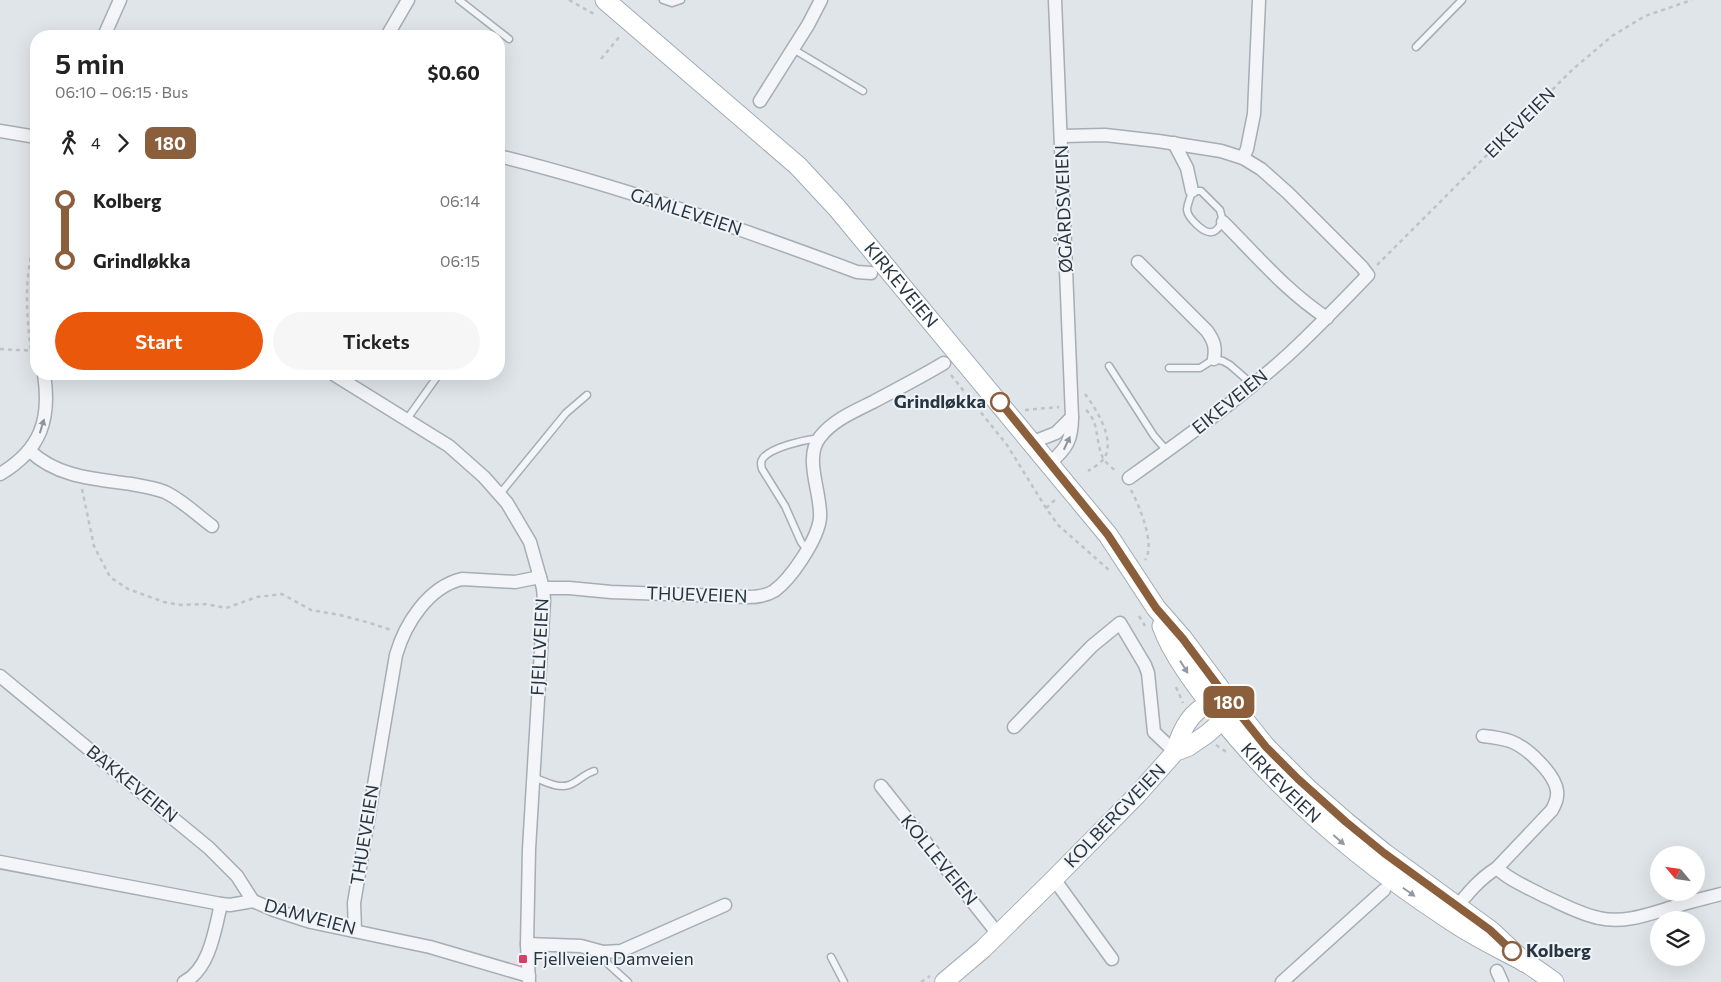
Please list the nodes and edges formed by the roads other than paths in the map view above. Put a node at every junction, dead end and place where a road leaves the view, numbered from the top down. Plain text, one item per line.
1 (120, 0) edge
2 (408, 0) edge
3 (459, 0) edge
4 (663, 0) edge
5 (681, 0) edge
6 (822, 0) edge
7 (1056, 0) edge
8 (1259, 0) edge
9 (1462, 0) edge
10 (602, 8) edge
11 (107, 30) edge
12 (390, 30) edge
13 (497, 30) edge
14 (505, 36) edge
15 (509, 39) dead end
16 (1416, 46) dead end
17 (793, 49) junction
18 (863, 91) dead end
19 (760, 101) dead end
20 (0, 131) edge
21 (30, 136) edge
22 (1062, 136) junction
23 (1174, 143) junction
24 (505, 157) edge
25 (1243, 158) junction
26 (1192, 191) junction
27 (1223, 222) junction
28 (1138, 262) dead end
29 (871, 273) dead end
30 (1327, 318) junction
31 (1214, 359) junction
32 (944, 363) road end
33 (1109, 366) dead end
34 (1169, 368) dead end
35 (41, 380) edge
36 (343, 380) edge
37 (435, 380) edge
38 (1253, 385) junction
39 (587, 396) dead end
40 (1069, 412) junction
41 (407, 419) junction
42 (819, 438) junction
43 (1033, 442) junction
44 (30, 451) junction
45 (1167, 451) junction
46 (1050, 463) junction
47 (0, 474) edge
48 (1129, 478) dead end
49 (499, 495) junction
50 (212, 526) dead end
51 (807, 550) junction
52 (542, 583) junction
53 (1156, 608) junction
54 (0, 676) edge
55 (1230, 702) junction
56 (1210, 703) junction
57 (1223, 720) junction
58 (1014, 727) dead end
59 (1483, 736) dead end
60 (1176, 752) junction
61 (594, 771) dead end
62 (532, 777) junction
63 (881, 786) dead end
64 (0, 862) edge
65 (1497, 868) junction
66 (1054, 879) junction
67 (1384, 890) dead end
68 (1721, 894) edge
69 (253, 901) junction
70 (221, 904) junction
71 (725, 905) dead end
72 (1452, 913) junction
73 (355, 930) junction
74 (998, 934) junction
75 (527, 944) junction
76 (603, 952) junction
77 (831, 957) dead end
78 (1112, 959) dead end
79 (529, 979) edge
80 (184, 982) edge
81 (628, 982) edge
82 (844, 982) edge
83 (944, 982) edge
84 (1282, 982) edge
85 (1554, 982) edge

1 - 11 street
2 - 12 street
3 - 13 lane
4 - 5 lane
6 - 17 street
7 - 22 street, ØGÅRDSVEIEN
8 - 25 street
9 - 16 lane
10 - 43 main road, KIRKEVEIEN
14 - 15 lane
17 - 18 lane
17 - 19 street
20 - 21 street
22 - 23 street
22 - 40 street, ØGÅRDSVEIEN
23 - 25 street
23 - 26 street
24 - 29 street, GAMLEVEIEN
25 - 30 street, EIKEVEIEN
26 - 27 lane
26 - 27 lane
27 - 30 street
28 - 31 street
30 - 38 street, EIKEVEIEN
31 - 34 lane
31 - 38 lane
32 - 42 street
33 - 45 lane
44 -> 35 street
36 - 41 street, FJELLVEIEN
37 - 41 lane
38 - 45 street, EIKEVEIEN
39 - 49 lane
40 - 43 street
46 -> 40 street, ØGÅRDSVEIEN
41 - 49 street, FJELLVEIEN
42 - 51 street, THUEVEIEN
42 - 51 lane
43 - 46 main road, KIRKEVEIEN
44 - 47 street
44 - 50 street
45 - 48 street, EIKEVEIEN
46 - 53 main road, KIRKEVEIEN
49 - 52 street, FJELLVEIEN
51 - 52 street, THUEVEIEN
52 - 62 street, FJELLVEIEN
52 - 73 street, THUEVEIEN
53 - 55 main road, KIRKEVEIEN
53 -> 56 main road, KIRKEVEIEN
54 - 69 street, BAKKEVEIEN
55 - 56 street
55 - 57 street, KOLBERGVEIEN
55 - 72 main road, KIRKEVEIEN
56 - 57 main road, KIRKEVEIEN
56 - 60 street, KOLBERGVEIEN
57 - 60 street, KOLBERGVEIEN
57 -> 72 main road, KIRKEVEIEN
58 - 60 street
59 - 65 street
60 - 66 street, KOLBERGVEIEN
61 - 62 lane
62 - 75 street, FJELLVEIEN
63 - 74 street, KOLLEVEIEN
64 - 70 street, DAMVEIEN
65 - 68 street
65 - 72 street
66 - 74 street, KOLBERGVEIEN
66 - 78 street, KOLBERGVEIEN
67 - 84 street
69 - 70 street, DAMVEIEN
69 - 73 street, DAMVEIEN
70 - 80 street
71 - 76 street
72 - 85 main road, KIRKEVEIEN
73 - 79 street, DAMVEIEN
74 - 83 street, KOLBERGVEIEN
75 - 76 street
75 - 79 street, FJELLVEIEN
76 - 81 lane
77 - 82 lane

